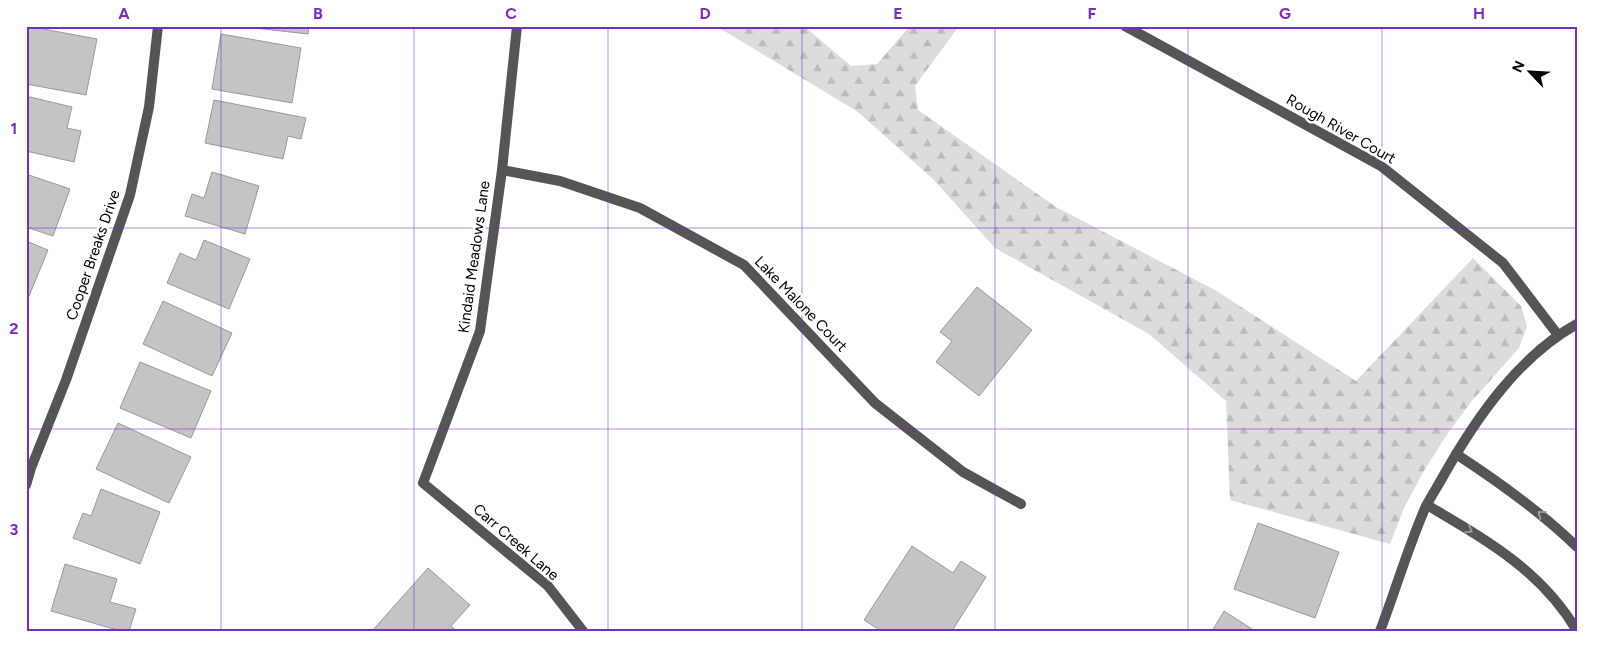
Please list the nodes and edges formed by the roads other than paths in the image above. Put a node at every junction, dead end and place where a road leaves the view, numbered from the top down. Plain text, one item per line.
1 (158, 26) edge
2 (518, 26) edge
3 (1125, 26) edge
4 (502, 170) junction
5 (1577, 324) edge
6 (1558, 334) junction
7 (1456, 454) junction
8 (423, 483) joint
9 (26, 484) edge
10 (1021, 504) dead end
11 (1427, 505) junction
12 (1577, 547) edge
13 (583, 631) edge
14 (1380, 631) edge
15 (1576, 631) edge

1 - 9 street, Cooper Breaks Drive
2 - 4 street, Kindaid Meadows Lane
3 - 6 street, Rough River Court
4 - 8 street, Kindaid Meadows Lane
4 - 10 street, Lake Malone Court
5 - 6 street
6 - 7 street
7 - 11 street
12 -> 7 street
8 - 13 street, Carr Creek Lane
11 - 14 street
11 -> 15 street

